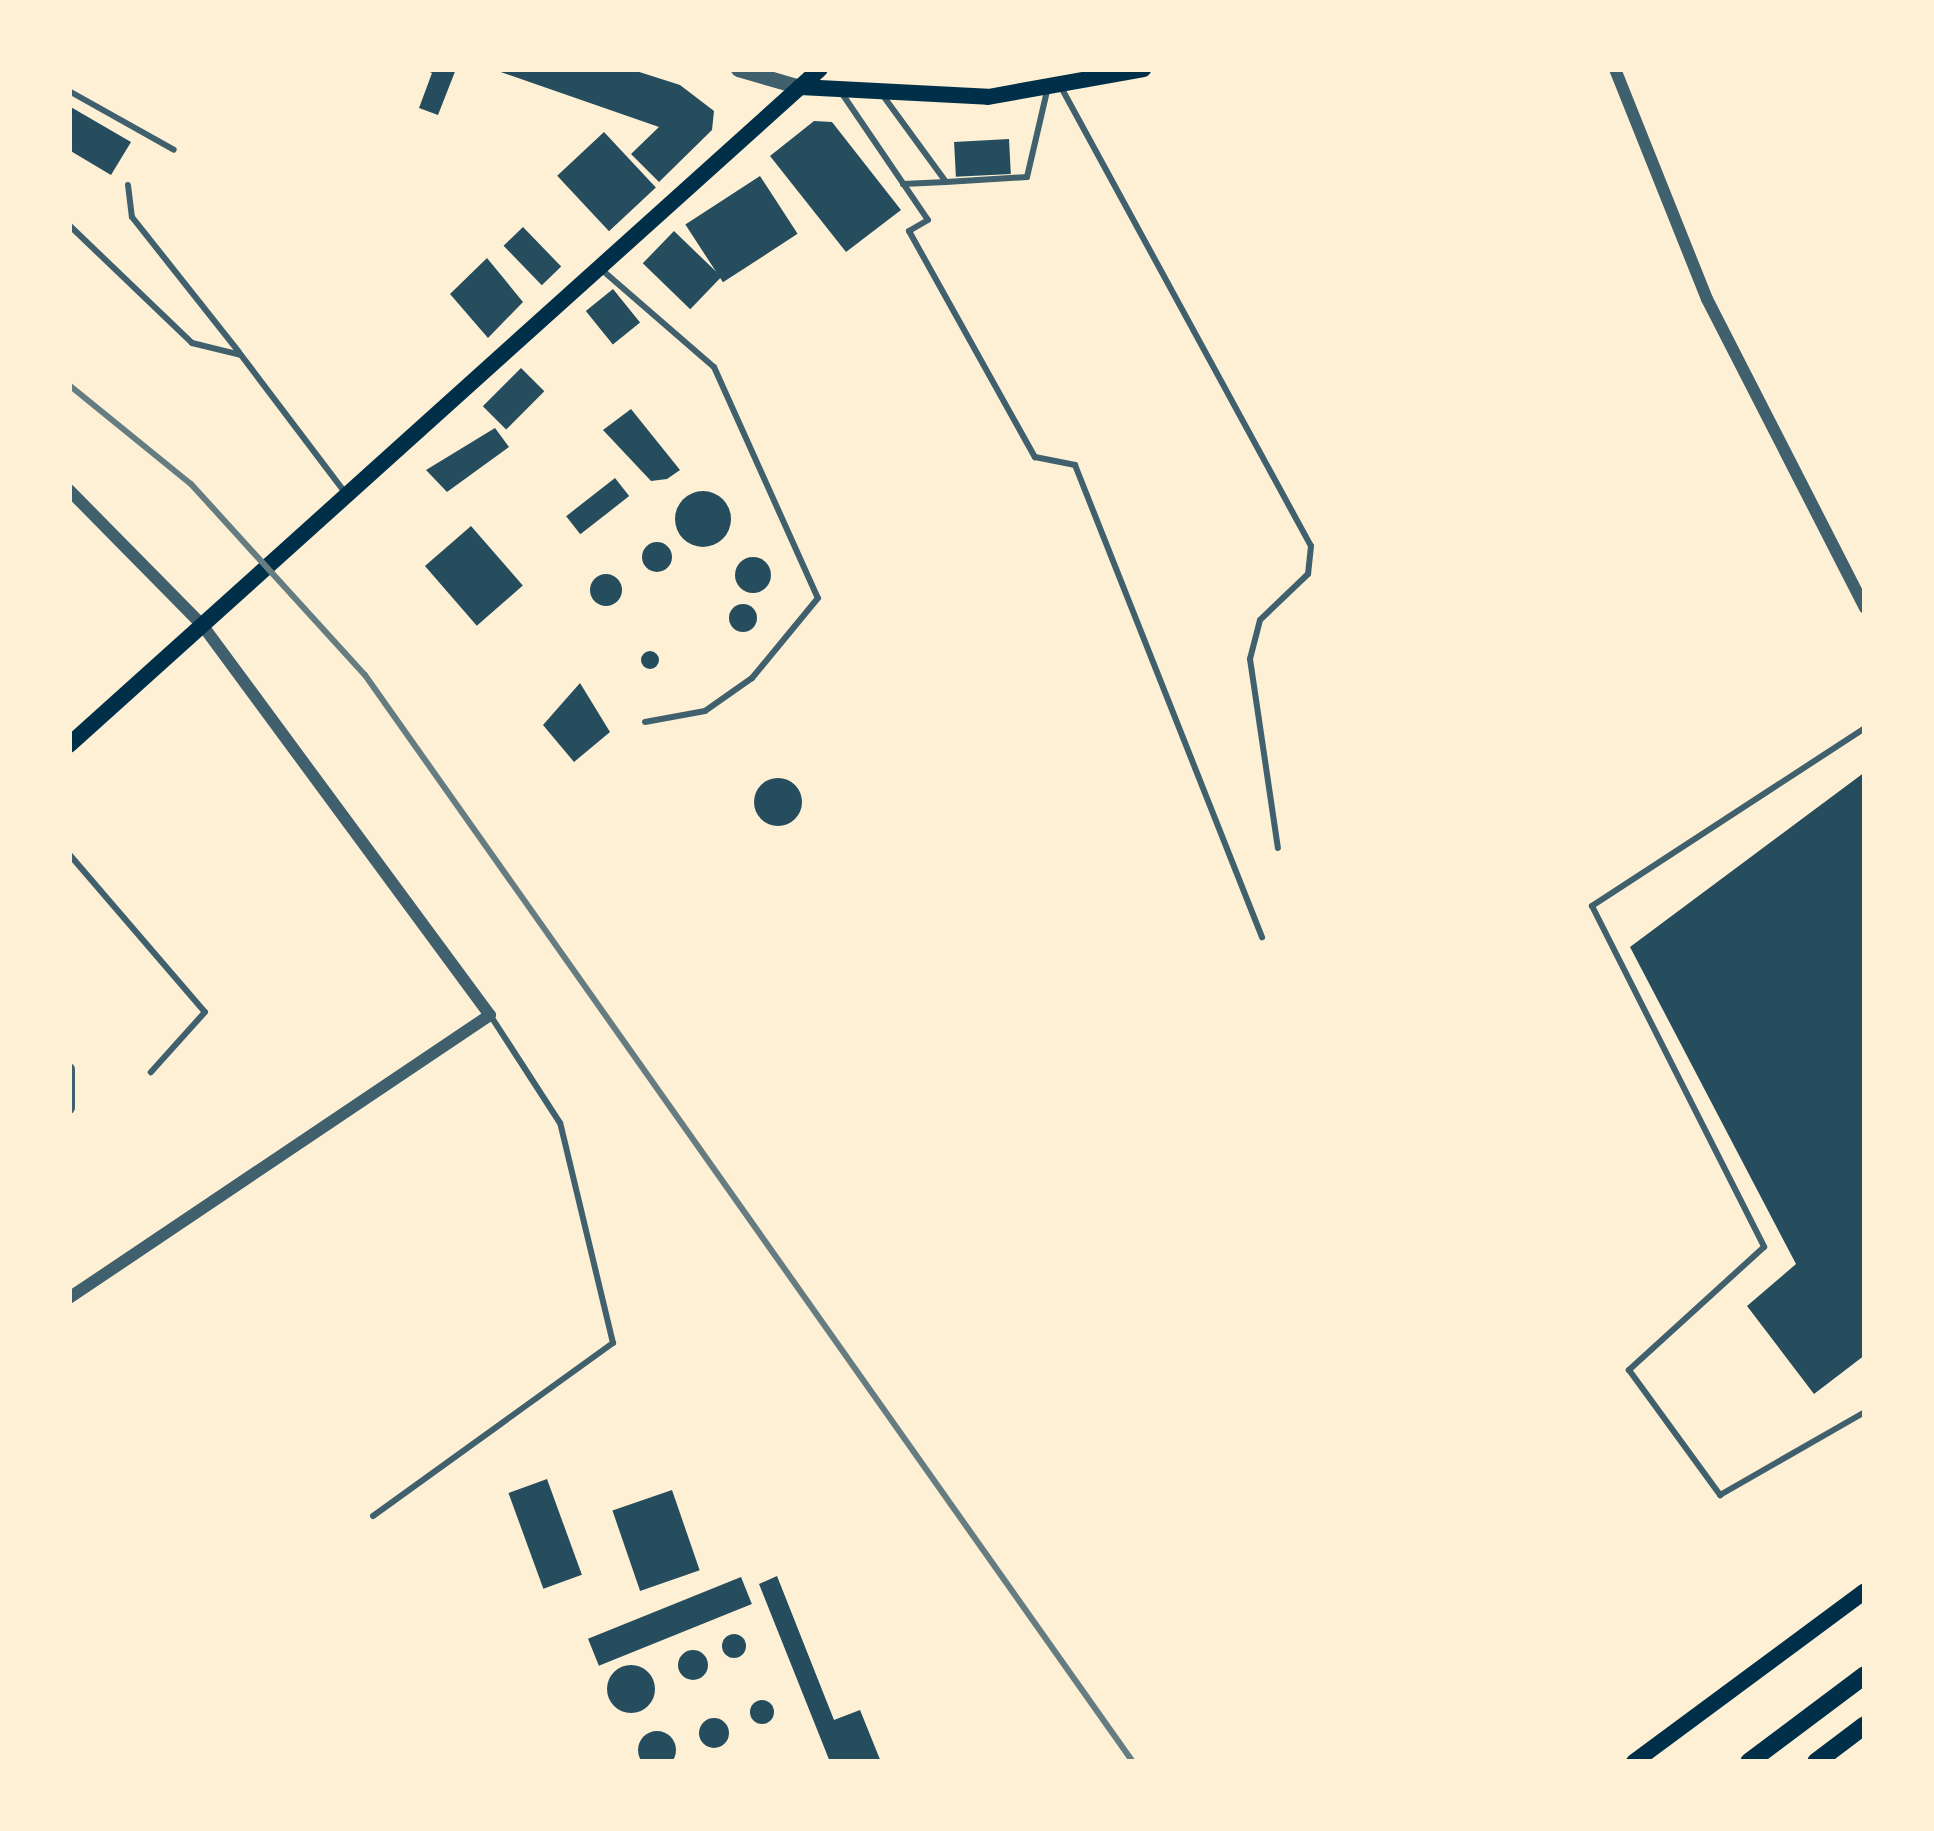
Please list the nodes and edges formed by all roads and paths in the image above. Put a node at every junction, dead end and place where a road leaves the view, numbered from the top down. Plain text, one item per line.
1 (738, 69) edge
2 (820, 69) edge
3 (1143, 69) edge
4 (1615, 69) edge
5 (800, 87) junction
6 (1054, 90) junction
7 (69, 91) edge
8 (842, 92) junction
9 (884, 98) junction
10 (174, 150) dead end
11 (946, 182) junction
12 (903, 184) junction
13 (128, 185) dead end
14 (69, 225) edge
15 (600, 268) junction
16 (241, 355) junction
17 (69, 490) edge
18 (347, 496) junction
19 (1865, 608) edge
20 (203, 626) junction
21 (645, 722) dead end
22 (1865, 728) edge
23 (69, 745) edge
24 (1278, 848) dead end
25 (69, 854) edge
26 (1262, 937) dead end
27 (490, 1015) junction
28 (69, 1069) edge
29 (151, 1072) dead end
30 (69, 1108) edge
31 (69, 1298) edge
32 (1865, 1412) edge
33 (373, 1516) dead end
34 (1865, 1591) edge
35 (1865, 1675) edge
36 (1865, 1725) edge
37 (1634, 1762) edge
38 (1749, 1762) edge
39 (1816, 1762) edge

1 - 5 street
2 - 5 main road
3 - 6 main road
4 - 19 street
5 - 8 main road
5 - 15 main road
6 - 9 main road
6 - 11 lane
6 - 24 lane
7 - 10 lane
8 - 9 main road
8 - 12 lane
9 - 11 lane
11 - 12 lane
12 - 26 lane
13 - 16 lane
14 - 16 lane
15 - 18 main road
15 - 21 lane
16 - 18 lane
17 - 20 street
18 - 20 main road
20 - 23 main road
20 - 27 street
22 - 32 lane
25 - 29 lane
27 - 31 street
27 - 33 lane
28 - 30 street
34 - 37 main road
35 - 38 highway
36 - 39 highway

